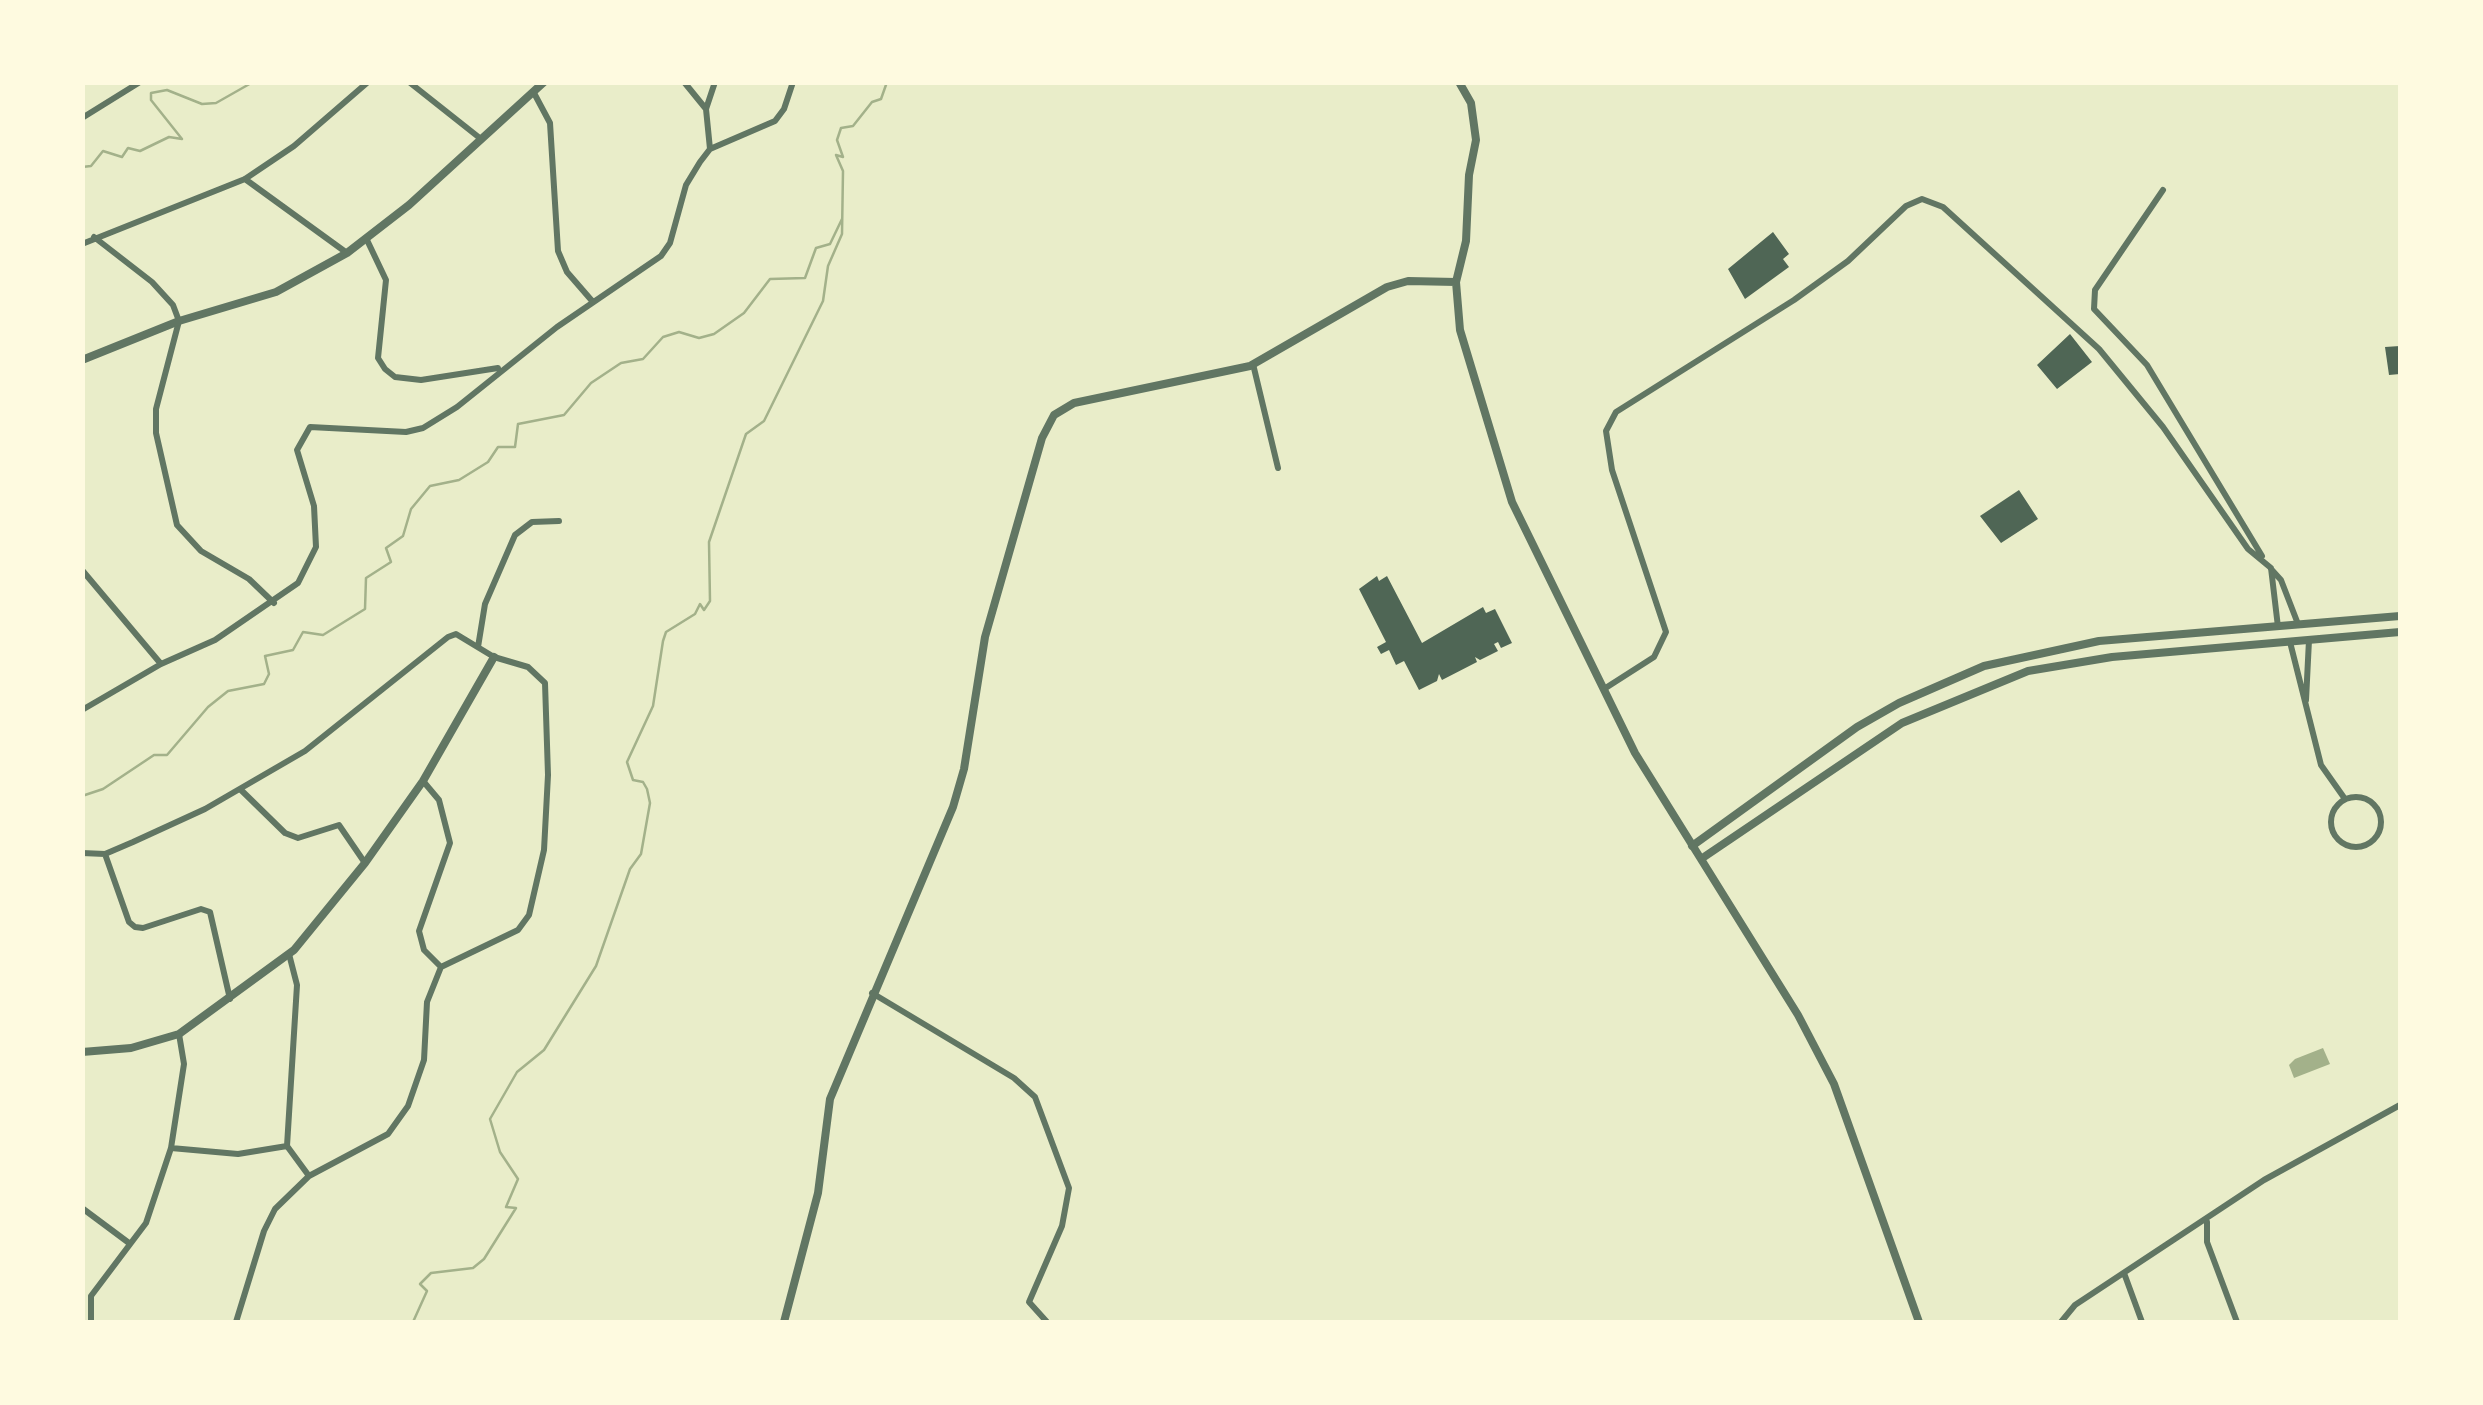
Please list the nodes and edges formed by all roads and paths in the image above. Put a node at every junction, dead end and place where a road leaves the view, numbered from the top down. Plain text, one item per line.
1 (140, 82) edge
2 (368, 82) edge
3 (409, 82) edge
4 (544, 82) edge
5 (684, 82) edge
6 (716, 82) edge
7 (793, 82) edge
8 (1459, 82) edge
9 (534, 94) junction
10 (706, 109) junction
11 (82, 118) edge
12 (481, 138) junction
13 (710, 150) junction
14 (245, 179) junction
15 (2164, 190) dead end
16 (94, 237) junction
17 (368, 240) junction
18 (82, 244) edge
19 (347, 253) junction
20 (1456, 282) junction
21 (594, 302) junction
22 (179, 320) junction
23 (82, 360) edge
24 (510, 363) junction
25 (1253, 364) junction
26 (1278, 468) dead end
27 (559, 521) dead end
28 (2262, 558) junction
29 (2270, 568) junction
30 (82, 570) edge
31 (274, 604) junction
32 (2400, 616) edge
33 (2298, 624) junction
34 (2278, 627) junction
35 (2400, 632) edge
36 (2309, 640) junction
37 (2290, 642) junction
38 (478, 647) junction
39 (494, 657) junction
40 (160, 664) junction
41 (1604, 690) junction
42 (82, 710) edge
43 (2306, 711) junction
44 (423, 781) junction
45 (240, 789) junction
46 (2345, 800) junction
47 (1692, 846) junction
48 (82, 853) edge
49 (105, 854) junction
50 (1701, 859) junction
51 (366, 863) junction
52 (289, 954) junction
53 (442, 967) junction
54 (871, 992) junction
55 (230, 1000) junction
56 (179, 1034) junction
57 (82, 1052) edge
58 (2400, 1105) edge
59 (287, 1146) junction
60 (171, 1148) junction
61 (309, 1176) junction
62 (82, 1208) edge
63 (2206, 1221) junction
64 (130, 1243) junction
65 (2124, 1273) junction
66 (91, 1322) edge
67 (236, 1322) edge
68 (784, 1322) edge
69 (1047, 1322) edge
70 (1919, 1322) edge
71 (2062, 1322) edge
72 (2142, 1322) edge
73 (2237, 1322) edge

1 - 11 street
2 - 14 street
3 - 12 street
4 - 9 street
5 - 10 street
6 - 10 street
7 - 13 street
8 - 20 street
9 - 12 street
9 - 21 street
10 - 13 street
12 - 17 street
13 - 21 street
14 - 16 street
14 - 19 street
15 - 28 street
16 - 18 street
16 - 22 street
17 - 19 street
17 - 24 street
19 - 22 street
20 - 25 street
20 - 41 street
21 - 24 street
22 - 23 street
22 - 31 street
24 - 31 street
25 - 26 street
25 - 54 street
27 - 38 street
28 - 29 street
28 - 41 street
29 - 33 street
29 - 34 street
30 - 40 street
31 - 40 street
32 - 33 street
33 - 34 street
34 - 47 street
35 - 36 street
36 - 37 street
36 - 43 street
37 - 43 street
37 - 50 street
38 - 39 street
38 - 45 street
39 - 44 street
39 - 53 street
40 - 42 street
41 - 47 street
43 - 46 street
44 - 51 street
44 - 53 street
45 - 49 street
45 - 51 street
46 - 46 street
47 - 50 street
48 - 49 street
49 - 55 street
50 - 70 street
51 - 52 street
52 - 55 street
52 - 59 street
53 - 61 street
54 - 68 street
54 - 69 street
55 - 56 street
56 - 57 street
56 - 60 street
58 - 63 street
59 - 60 street
59 - 61 street
60 - 64 street
61 - 67 street
62 - 64 street
63 - 65 street
63 - 73 street
64 - 66 street
65 - 71 street
65 - 72 street

